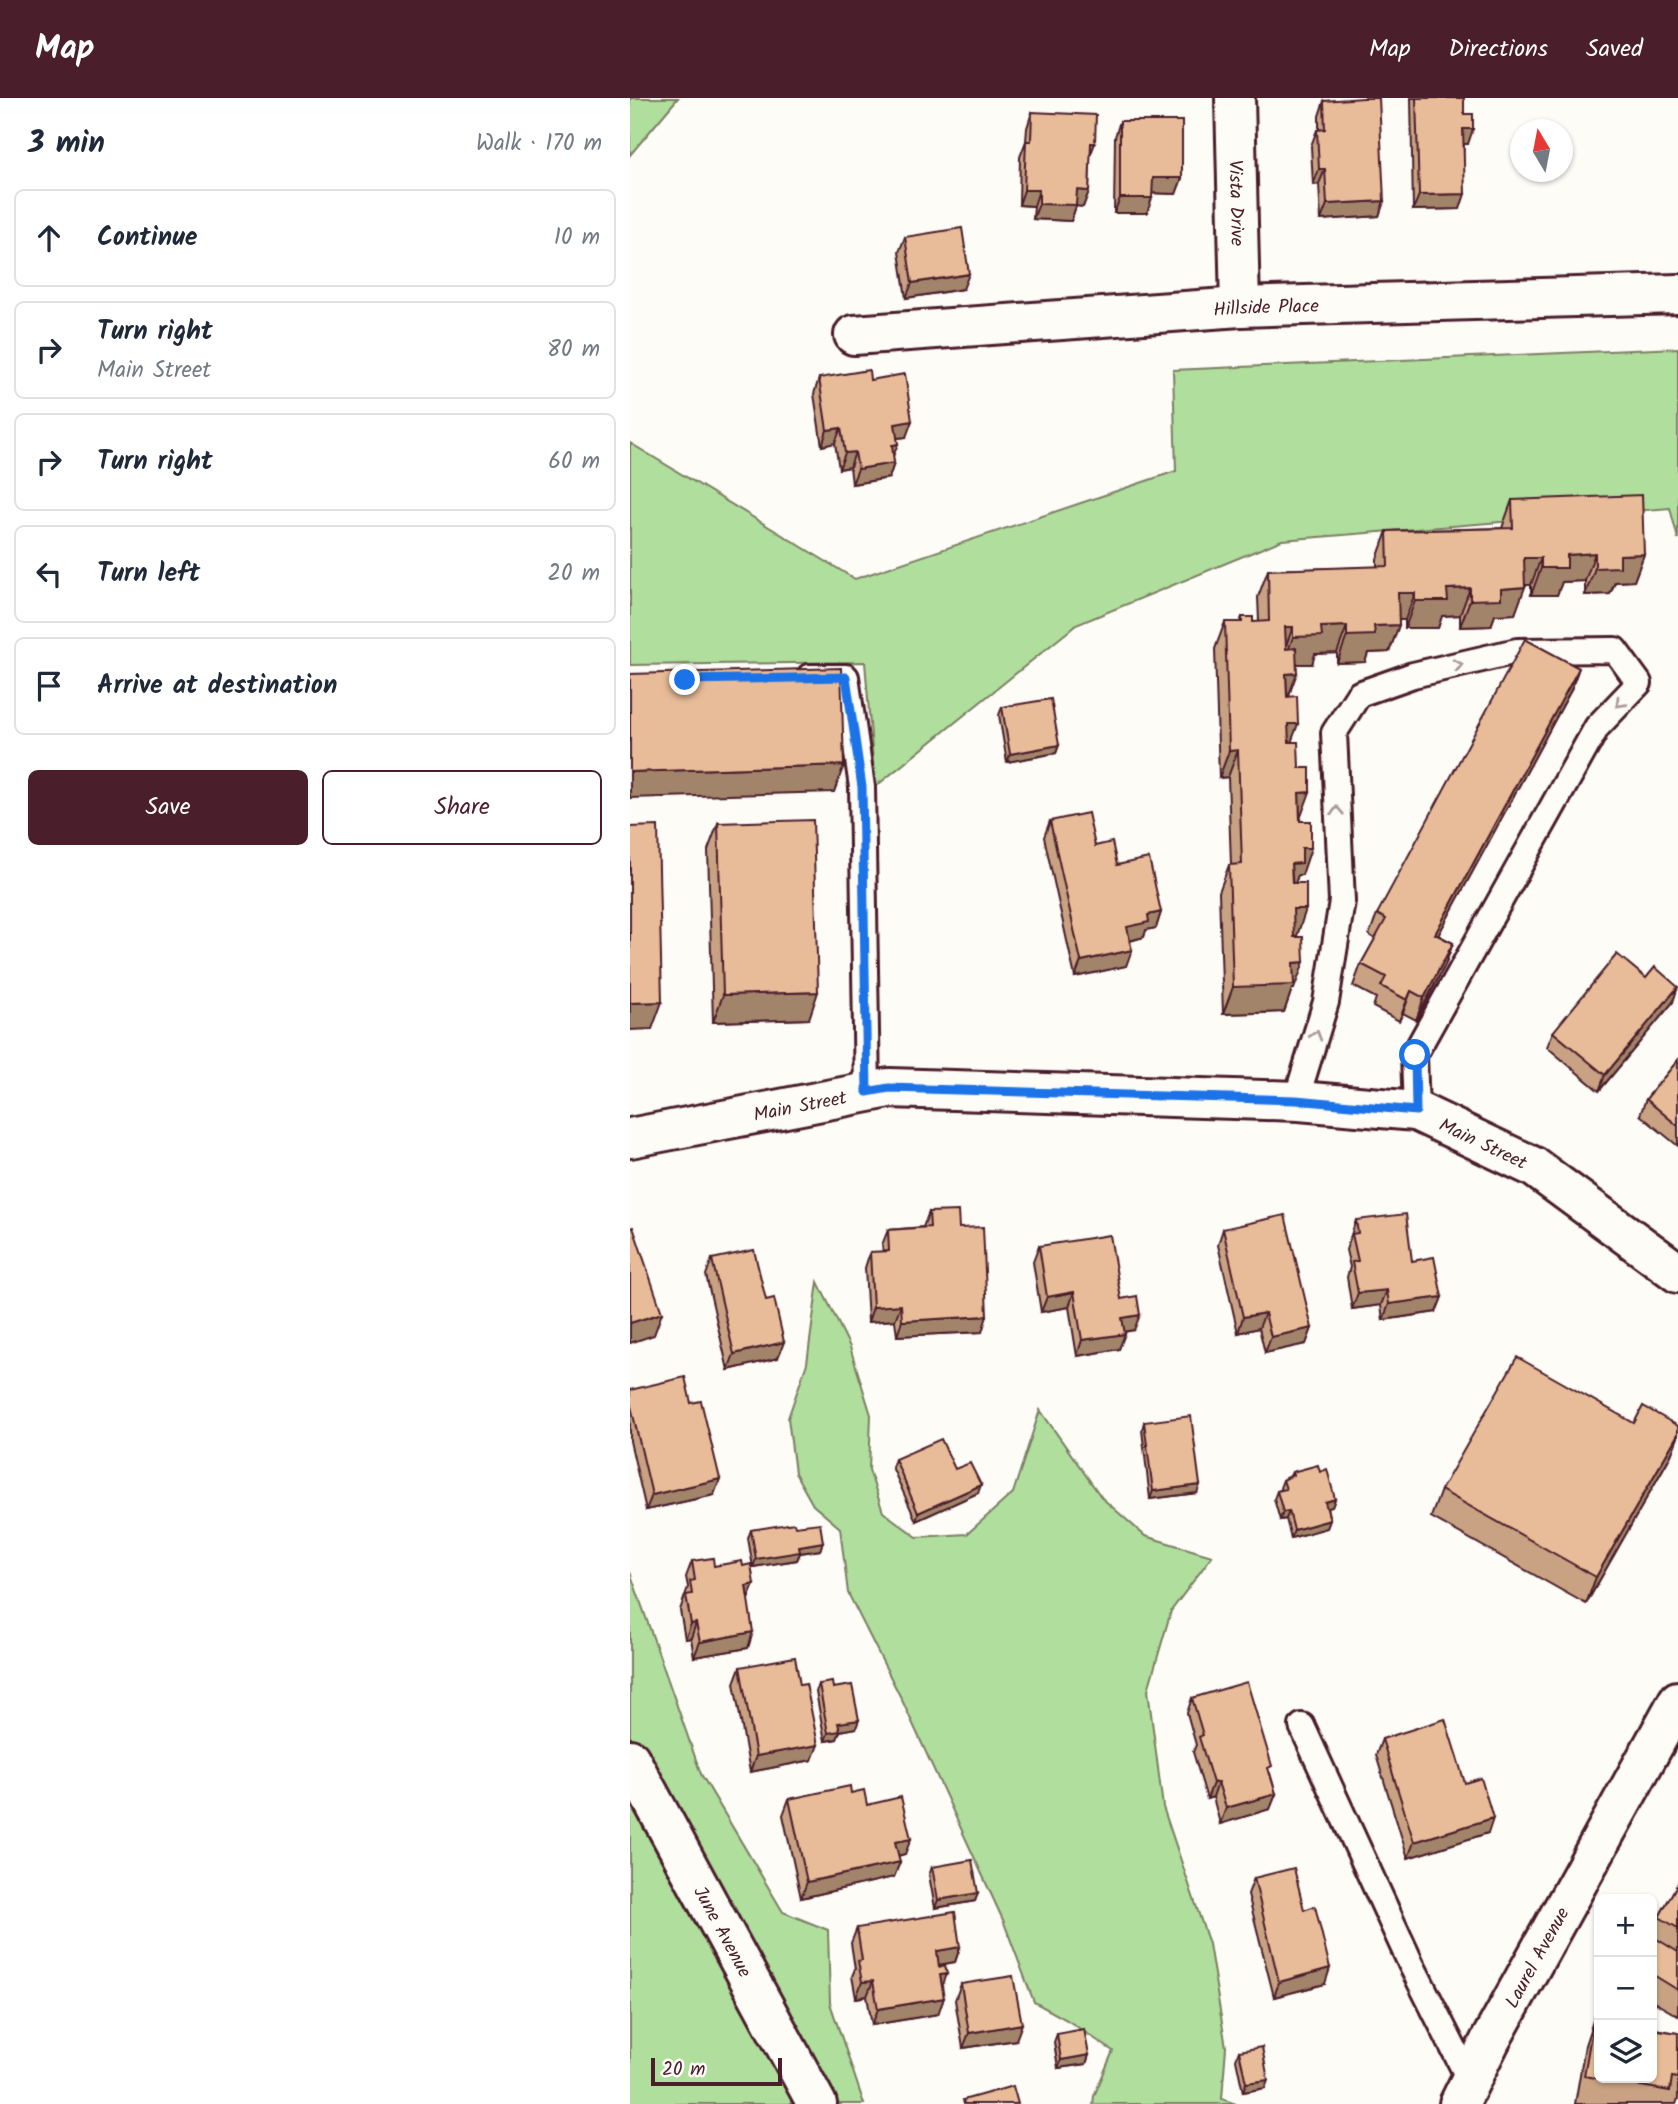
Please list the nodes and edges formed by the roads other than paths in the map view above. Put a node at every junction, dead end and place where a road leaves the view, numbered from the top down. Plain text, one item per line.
1 (1235, 98) edge
2 (1678, 294) edge
3 (1240, 307) junction
4 (855, 335) dead end
5 (792, 678) edge
6 (867, 1092) junction
7 (1296, 1100) junction
8 (1416, 1111) junction
9 (630, 1138) edge
10 (1678, 1273) edge
11 (1678, 1701) edge
12 (1302, 1726) dead end
13 (630, 1759) edge
14 (1465, 2093) edge
15 (817, 2104) edge

1 - 3 main road, Vista Drive
2 - 3 main road, Hillside Place
3 - 4 main road, Hillside Place
5 - 6 lane
6 - 7 main road, Main Street
6 - 9 main road, Main Street
7 - 8 main road, Main Street
7 -> 8 lane
8 - 10 main road, Main Street
11 - 14 main road, Laurel Avenue
12 - 14 lane
13 - 15 main road, June Avenue

